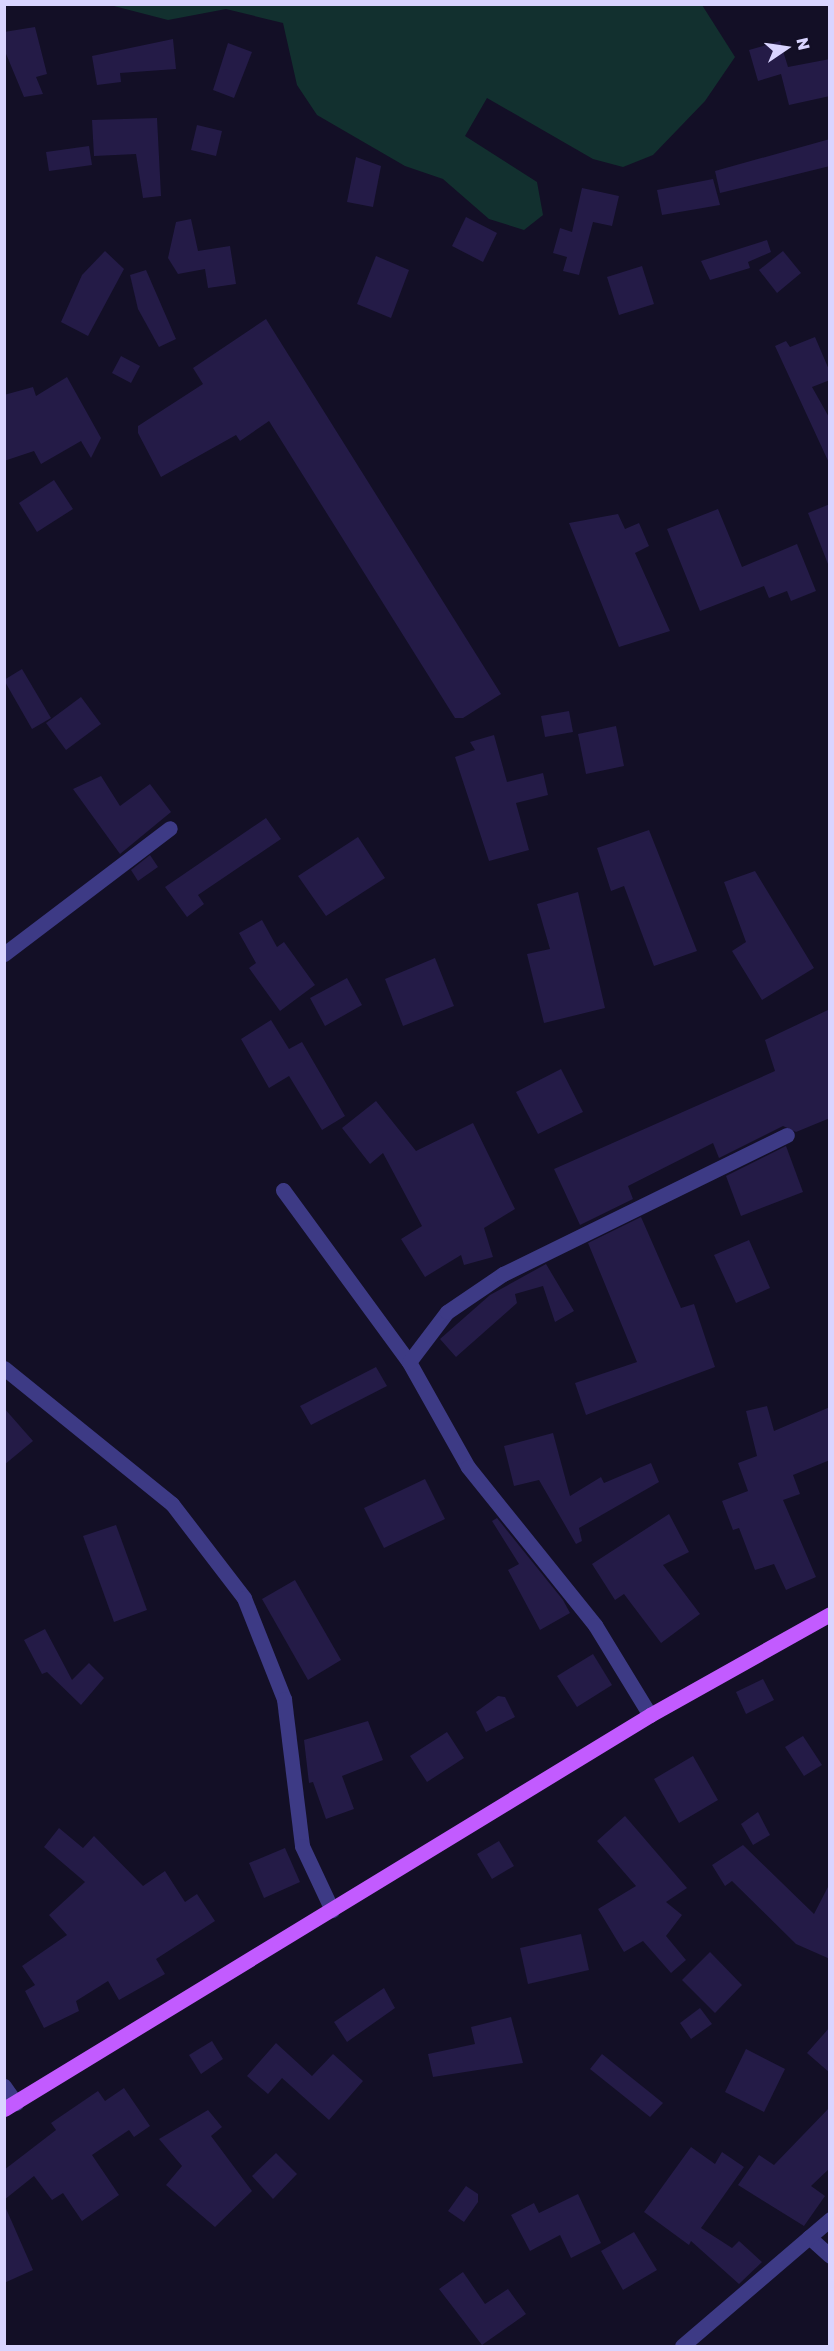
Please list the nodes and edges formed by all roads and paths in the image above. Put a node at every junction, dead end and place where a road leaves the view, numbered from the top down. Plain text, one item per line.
1 (170, 828) dead end
2 (4, 954) edge
3 (786, 1135) dead end
4 (283, 1190) dead end
5 (409, 1362) junction
6 (4, 1368) edge
7 (830, 1614) edge
8 (650, 1715) junction
9 (332, 1910) junction
10 (4, 2086) edge
11 (10, 2106) edge
12 (830, 2220) edge
13 (809, 2237) junction
14 (830, 2256) edge
15 (682, 2346) edge

1 - 2 street
3 - 5 street
4 - 5 street
5 - 8 street
6 - 9 street
7 - 8 main road
8 - 9 main road
9 - 11 main road
10 - 11 street
12 - 13 street
13 - 14 street
13 - 15 street

